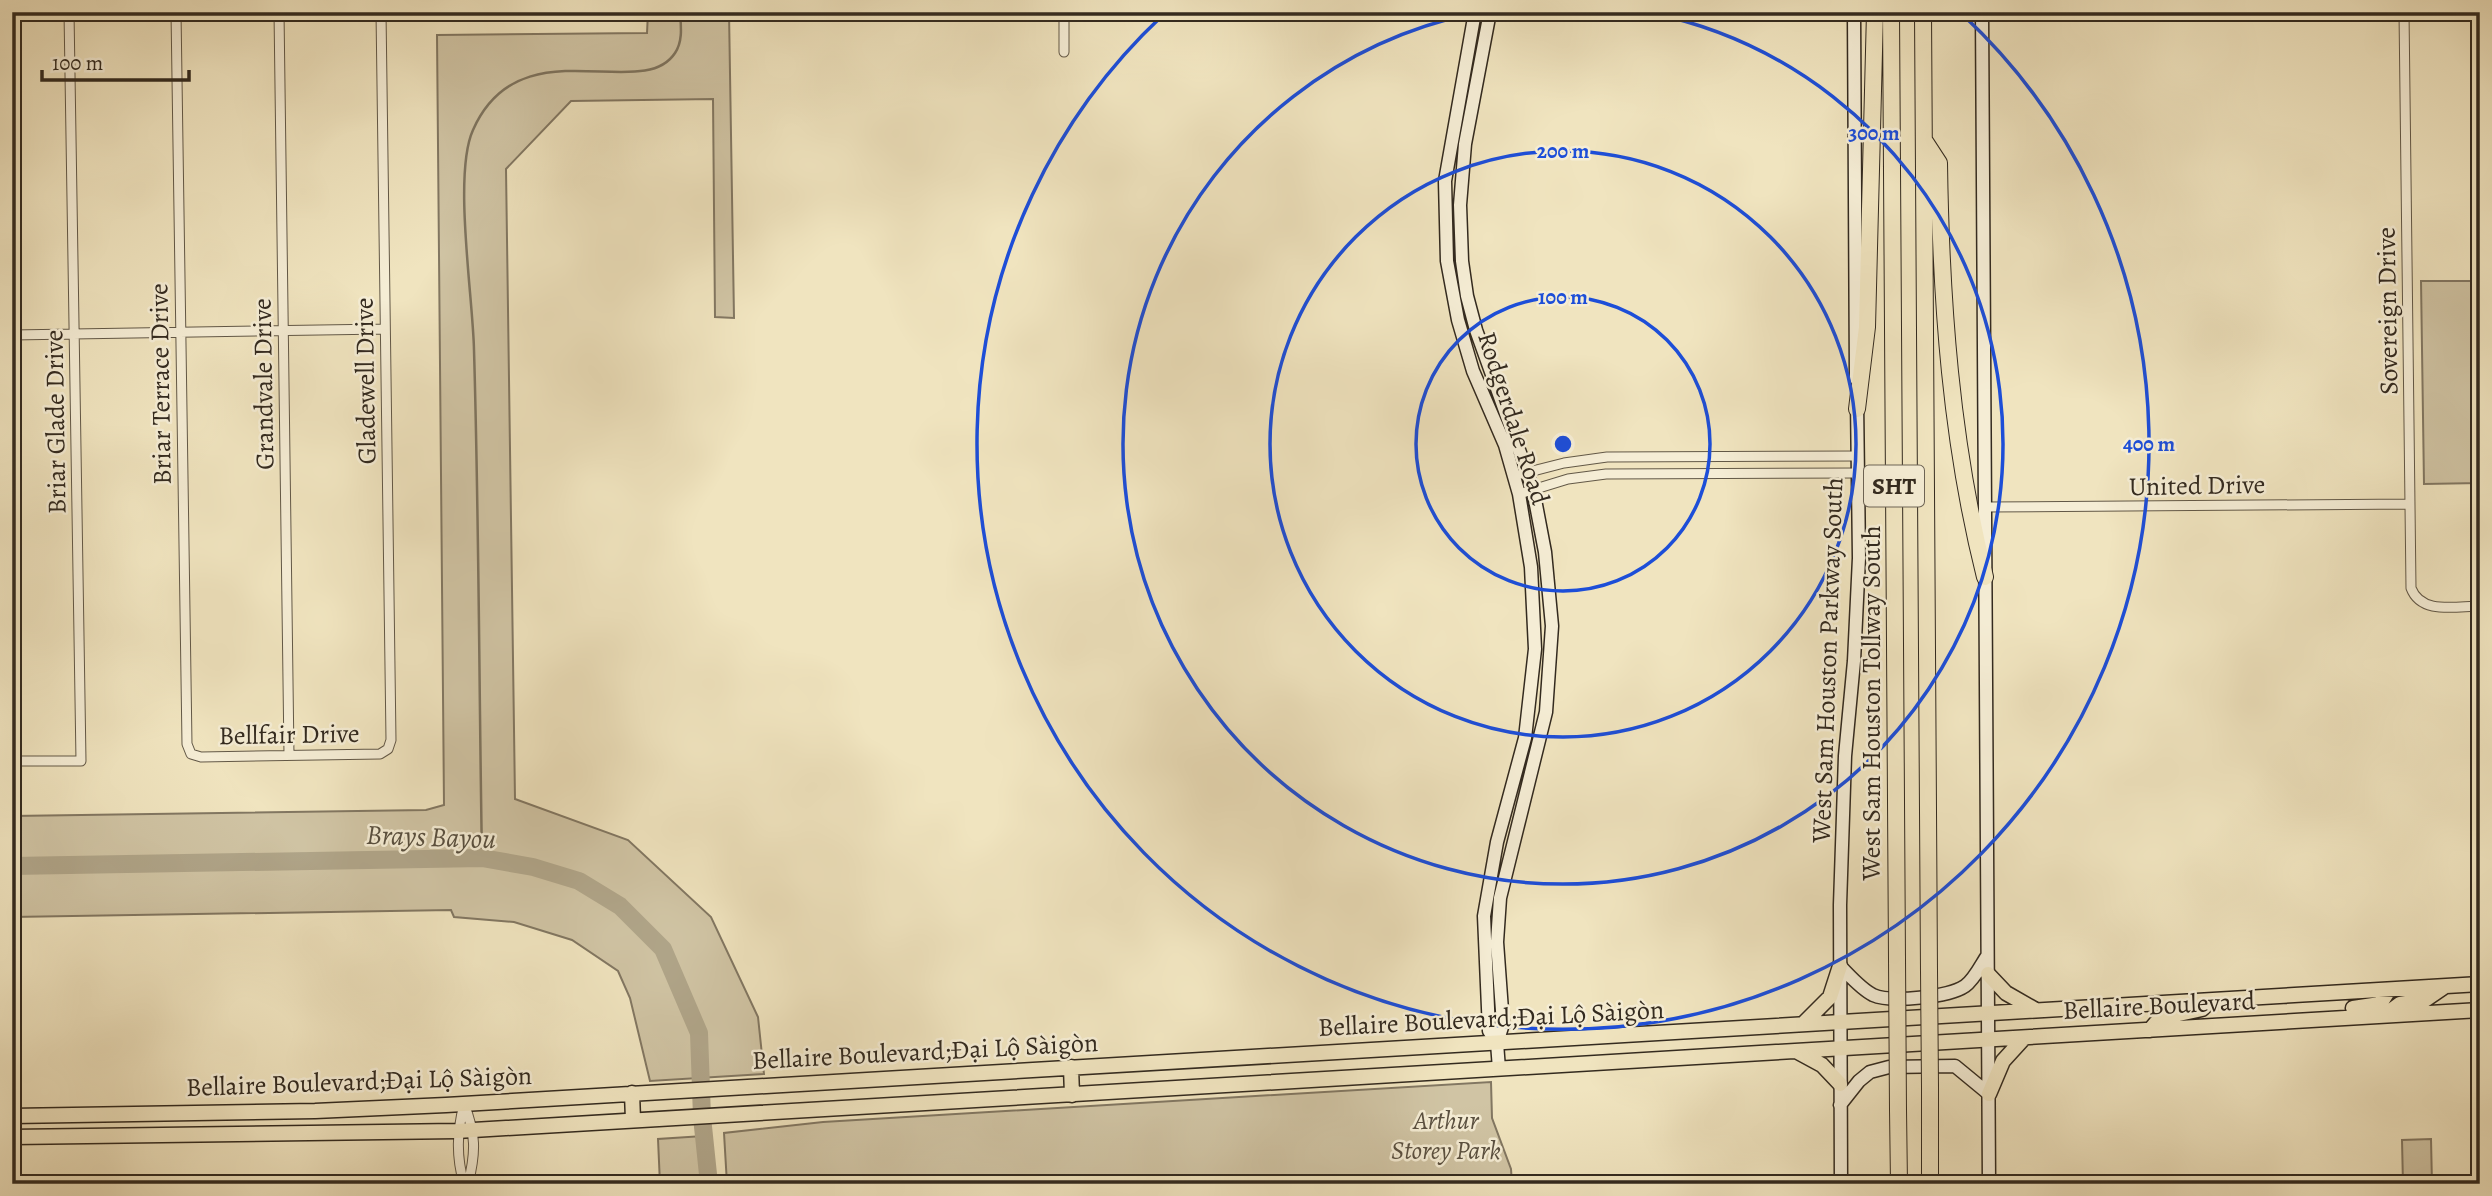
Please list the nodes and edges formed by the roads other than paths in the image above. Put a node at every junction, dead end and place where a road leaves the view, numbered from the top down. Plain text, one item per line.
1 (69, 12) edge
2 (176, 12) edge
3 (279, 12) edge
4 (381, 12) edge
5 (1064, 12) edge
6 (1475, 12) edge
7 (1490, 12) edge
8 (1854, 12) edge
9 (1875, 12) edge
10 (1891, 12) edge
11 (1923, 12) edge
12 (1982, 12) edge
13 (2404, 12) edge
14 (1473, 29) junction
15 (1488, 31) junction
16 (1064, 52) dead end
17 (1924, 139) junction
18 (1444, 205) junction
19 (1460, 205) junction
20 (1447, 261) junction
21 (1462, 261) junction
22 (385, 329) junction
23 (180, 331) junction
24 (284, 331) junction
25 (75, 334) junction
26 (12, 335) edge
27 (1857, 409) junction
28 (1857, 456) junction
29 (1682, 457) junction
30 (1528, 472) junction
31 (1858, 473) junction
32 (1682, 474) junction
33 (1515, 476) junction
34 (1533, 489) junction
35 (1519, 494) junction
36 (2410, 504) junction
37 (1985, 507) junction
38 (1985, 577) junction
39 (2480, 606) edge
40 (1530, 710) junction
41 (1546, 712) junction
42 (388, 749) joint
43 (191, 754) joint
44 (289, 755) junction
45 (12, 761) edge
46 (1492, 867) junction
47 (1506, 870) junction
48 (1987, 956) junction
49 (1840, 966) junction
50 (1988, 974) junction
51 (2480, 984) edge
52 (2445, 986) junction
53 (2389, 990) junction
54 (2211, 1000) junction
55 (2035, 1010) junction
56 (2480, 1010) edge
57 (1988, 1012) junction
58 (2385, 1016) junction
59 (1840, 1020) junction
60 (2315, 1020) junction
61 (1804, 1023) junction
62 (2150, 1030) junction
63 (2024, 1038) junction
64 (1988, 1040) junction
65 (1497, 1042) junction
66 (1840, 1049) junction
67 (1797, 1052) junction
68 (1071, 1067) junction
69 (1499, 1069) junction
70 (1840, 1084) junction
71 (632, 1093) junction
72 (1989, 1094) junction
73 (1072, 1095) junction
74 (464, 1104) junction
75 (1840, 1105) junction
76 (12, 1116) edge
77 (633, 1121) junction
78 (457, 1130) junction
79 (474, 1130) junction
80 (12, 1137) edge
81 (466, 1184) edge
82 (1841, 1184) edge
83 (1899, 1184) edge
84 (1930, 1184) edge
85 (1989, 1184) edge

1 - 25 street, Briar Glade Drive
2 - 23 street, Briar Terrace Drive
3 - 24 street, Grandvale Drive
4 - 22 street, Gladewell Drive
5 - 16 street
6 - 14 main road, Rodgerdale Road
7 - 15 main road, Rodgerdale Road
8 - 27 main road, West Sam Houston Parkway South
9 - 27 highway
10 - 83 highway, West Sam Houston Tollway South / SHT, bridge
11 - 17 highway, SHT
12 - 37 main road
13 - 36 street, Sovereign Drive
14 - 15 main road
14 - 18 main road, Rodgerdale Road
15 - 19 main road, Rodgerdale Road
17 - 38 highway
17 - 84 highway, SHT, bridge
18 - 19 main road
18 - 20 main road, Rodgerdale Road
19 - 21 main road, Rodgerdale Road
20 - 21 main road
20 - 33 main road, Rodgerdale Road
21 - 30 main road, Rodgerdale Road
22 - 24 street
22 - 42 street, Gladewell Drive
23 - 24 street
23 - 25 street
23 - 43 street, Briar Terrace Drive
24 - 44 street, Grandvale Drive
25 - 26 street
25 - 45 street, Briar Glade Drive
27 - 28 main road, West Sam Houston Parkway South
28 - 29 street
28 - 31 main road, West Sam Houston Parkway South
29 - 30 street
29 - 32 street
30 - 33 street
30 - 34 main road, Rodgerdale Road
31 - 32 street
31 - 49 main road, West Sam Houston Parkway South
32 - 34 street
33 - 35 main road, Rodgerdale Road
34 - 35 street
34 - 41 main road, Rodgerdale Road
35 - 40 main road, Rodgerdale Road
36 - 37 street, United Drive
36 - 39 street, Sovereign Drive
37 - 38 main road
38 - 48 main road
40 - 41 main road
40 - 46 main road, Rodgerdale Road
41 - 47 main road, Rodgerdale Road
42 - 44 street, Bellfair Drive
43 - 44 street, Bellfair Drive
46 - 47 main road
46 - 65 main road, Rodgerdale Road
47 - 65 main road, Rodgerdale Road
48 - 49 main road
48 - 50 main road
49 - 59 main road, West Sam Houston Parkway South
49 - 61 main road
50 - 55 main road
50 - 57 main road
51 - 52 main road, Bellaire Boulevard
52 - 53 main road, Bellaire Boulevard
52 - 58 main road
53 - 54 main road, Bellaire Boulevard
53 - 60 main road
54 - 55 main road, Bellaire Boulevard
54 - 62 main road
55 - 57 main road, Bellaire Boulevard
56 - 58 main road, Bellaire Boulevard
57 - 59 main road, Bellaire Boulevard
57 - 64 main road
58 - 60 main road, Bellaire Boulevard
59 - 61 main road, Bellaire Boulevard;Đại Lộ Sàigòn
59 - 66 main road, West Sam Houston Parkway South
60 - 62 main road, Bellaire Boulevard
61 - 65 main road, Bellaire Boulevard;Đại Lộ Sàigòn
62 - 63 main road, Bellaire Boulevard
63 - 64 main road, Bellaire Boulevard
63 - 72 main road
64 - 66 main road, Bellaire Boulevard
64 - 72 main road
65 - 68 main road, Bellaire Boulevard;Đại Lộ Sàigòn
65 - 69 main road, Rodgerdale Road
66 - 67 main road, Bellaire Boulevard;Đại Lộ Sàigòn
66 - 70 main road, West Sam Houston Parkway South
67 - 69 main road, Bellaire Boulevard;Đại Lộ Sàigòn
67 - 70 main road
68 - 71 main road, Bellaire Boulevard;Đại Lộ Sàigòn
68 - 73 main road
69 - 73 main road, Bellaire Boulevard;Đại Lộ Sàigòn
70 - 75 main road, West Sam Houston Parkway South
71 - 74 main road, Bellaire Boulevard;Đại Lộ Sàigòn
71 - 77 main road
72 - 75 main road
72 - 85 main road
73 - 77 main road, Bellaire Boulevard;Đại Lộ Sàigòn
74 - 76 main road, Bellaire Boulevard;Đại Lộ Sàigòn
74 - 78 street
74 - 79 street
75 - 82 main road, West Sam Houston Parkway South
77 - 79 main road, Bellaire Boulevard;Đại Lộ Sàigòn
78 - 79 main road, Bellaire Boulevard;Đại Lộ Sàigòn
78 - 80 main road, Bellaire Boulevard;Đại Lộ Sàigòn
78 - 81 street
79 - 81 street

